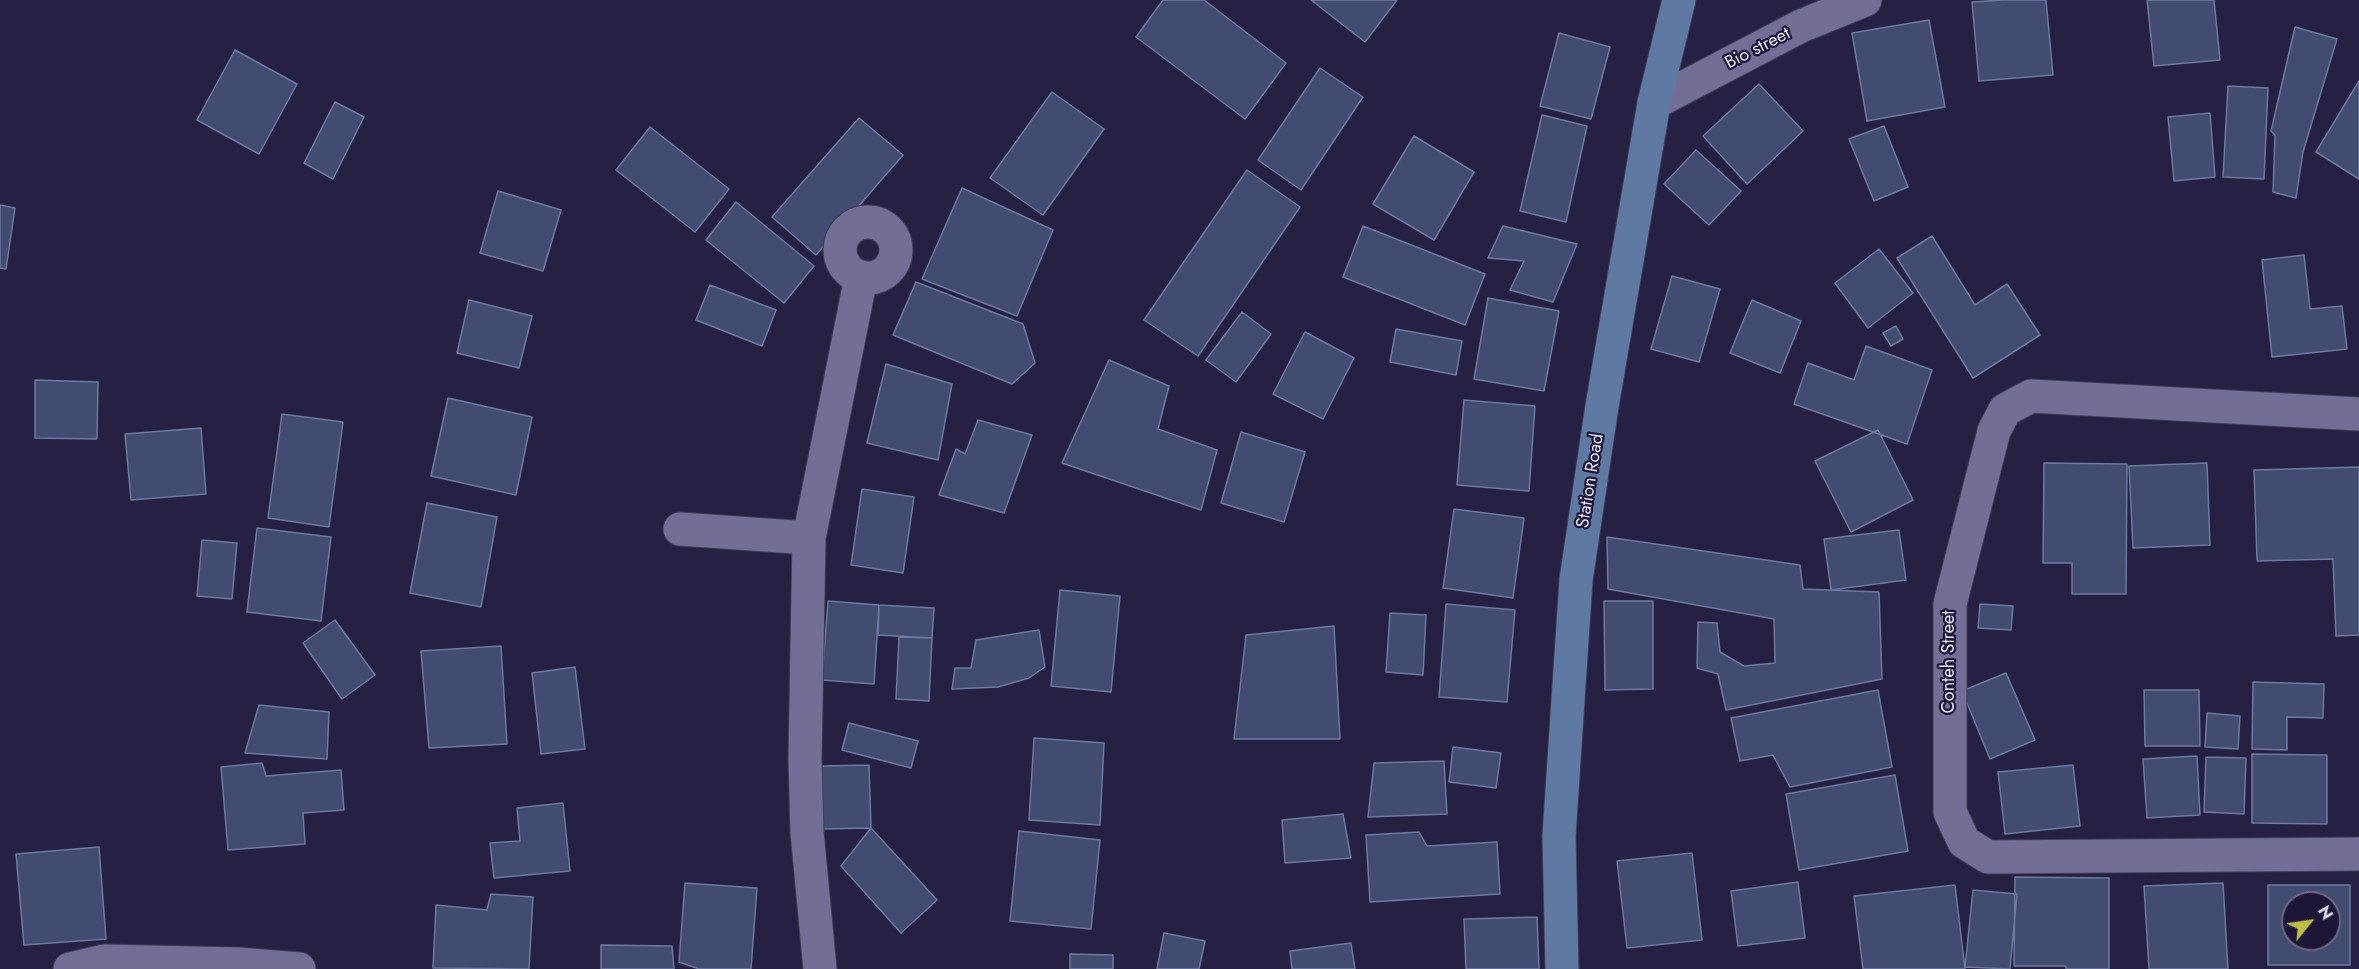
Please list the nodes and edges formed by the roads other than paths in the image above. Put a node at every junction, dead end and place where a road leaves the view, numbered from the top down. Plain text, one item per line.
1 (1679, 0) edge
2 (1865, 0) edge
3 (1654, 103) junction
4 (861, 277) dead end
5 (2359, 414) edge
6 (680, 529) dead end
7 (809, 538) junction
8 (2359, 854) edge
9 (70, 969) edge
10 (299, 969) edge
11 (820, 969) edge
12 (1562, 969) edge

1 - 3 main road, Station Road
2 - 3 street, Bio street
3 - 12 main road, Station Road
4 - 7 street
5 - 8 street, Conteh Street
6 - 7 street
7 - 11 street
9 - 10 street

